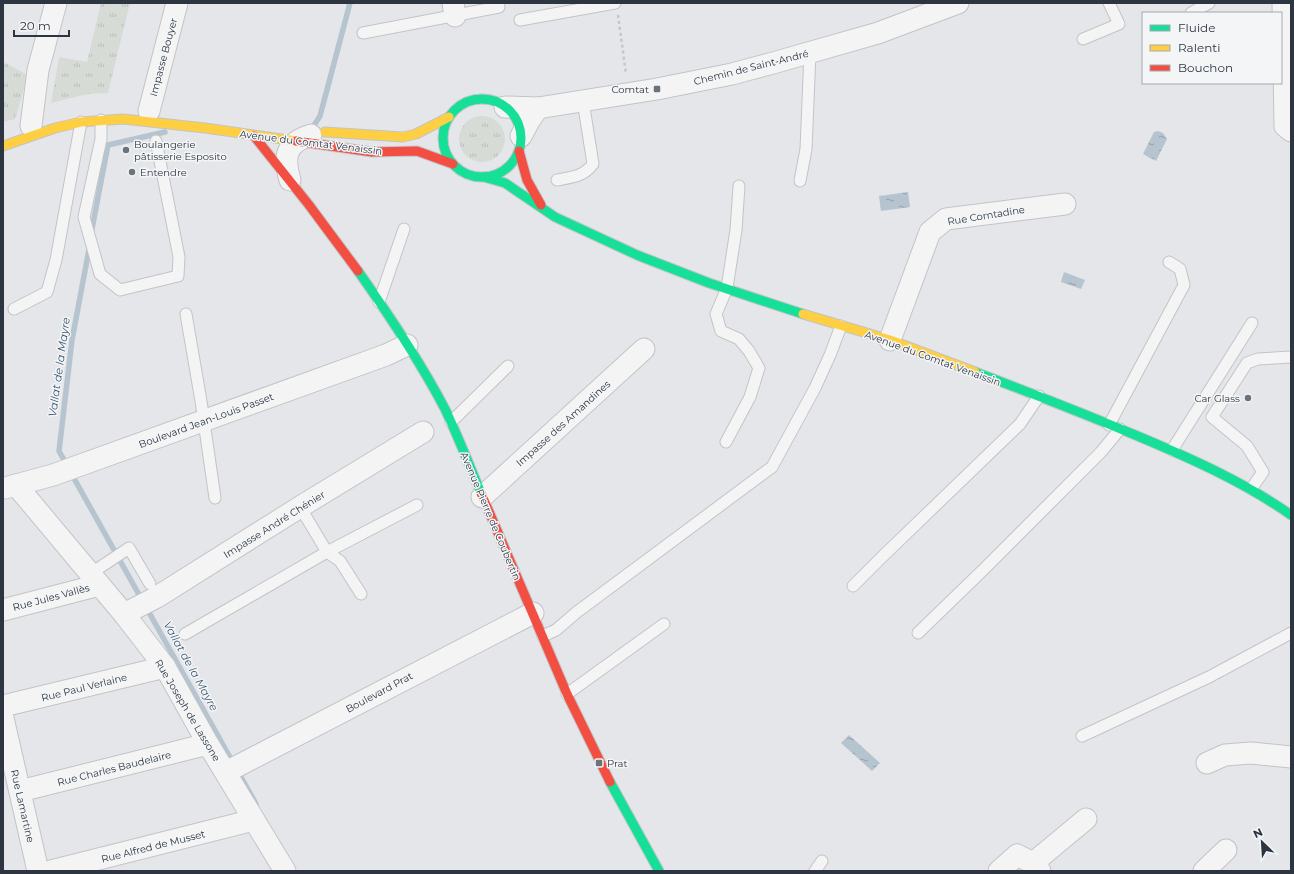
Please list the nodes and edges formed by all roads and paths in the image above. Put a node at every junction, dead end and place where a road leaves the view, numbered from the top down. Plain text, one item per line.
1 (56, 3) edge
2 (177, 3) edge
3 (958, 3) edge
4 (1109, 3) edge
5 (1209, 3) edge
6 (1282, 3) edge
7 (617, 6) edge
8 (499, 7) dead end
9 (454, 9) edge
10 (1193, 12) edge
11 (520, 20) dead end
12 (363, 33) dead end
13 (1083, 39) dead end
14 (810, 53) junction
15 (628, 94) junction
16 (583, 101) junction
17 (505, 107) junction
18 (538, 108) junction
19 (149, 111) dead end
20 (449, 117) junction
21 (101, 120) junction
22 (81, 122) junction
23 (31, 126) dead end
24 (1291, 131) edge
25 (321, 132) joint
26 (254, 136) junction
27 (296, 136) junction
28 (156, 141) dead end
29 (520, 143) junction
30 (3, 146) edge
31 (453, 164) junction
32 (484, 177) junction
33 (290, 180) junction
34 (557, 180) dead end
35 (800, 181) dead end
36 (739, 186) dead end
37 (1065, 204) dead end
38 (545, 211) junction
39 (404, 228) dead end
40 (1169, 262) dead end
41 (727, 288) junction
42 (379, 302) junction
43 (14, 310) dead end
44 (186, 314) dead end
45 (1252, 323) dead end
46 (841, 326) junction
47 (890, 340) junction
48 (407, 345) junction
49 (644, 349) dead end
50 (1291, 357) edge
51 (508, 366) dead end
52 (1039, 396) junction
53 (203, 421) junction
54 (451, 422) junction
55 (1109, 425) junction
56 (1120, 429) junction
57 (423, 432) dead end
58 (726, 442) dead end
59 (1172, 450) junction
60 (10, 487) edge
61 (1251, 489) junction
62 (482, 496) junction
63 (215, 498) dead end
64 (417, 505) dead end
65 (300, 507) junction
66 (1291, 515) edge
67 (327, 552) junction
68 (94, 579) junction
69 (150, 584) dead end
70 (853, 586) dead end
71 (361, 594) dead end
72 (3, 610) edge
73 (533, 613) junction
74 (124, 614) junction
75 (664, 624) dead end
76 (918, 633) dead end
77 (1291, 633) edge
78 (185, 634) dead end
79 (543, 636) junction
80 (165, 667) junction
81 (567, 694) junction
82 (3, 706) edge
83 (3, 718) edge
84 (1082, 736) dead end
85 (208, 744) junction
86 (1291, 757) edge
87 (1207, 763) dead end
88 (226, 772) junction
89 (20, 791) junction
90 (1086, 819) dead end
91 (254, 820) junction
92 (1226, 850) dead end
93 (822, 861) dead end
94 (1036, 867) edge
95 (284, 870) edge
96 (38, 871) edge
97 (51, 871) edge
98 (660, 871) edge
99 (814, 871) edge
100 (999, 871) edge
101 (1204, 871) edge

1 - 23 street
2 - 19 street, Impasse Bouyer
3 - 14 street, Chemin de Saint-André
4 - 13 lane
5 - 10 lane
6 - 24 street
7 - 11 lane
7 - 15 path
8 - 9 lane
9 - 12 lane
14 - 15 street, Chemin de Saint-André
14 - 35 lane
15 - 16 street, Chemin de Saint-André
16 - 18 street, Chemin de Saint-André
16 - 34 lane
17 - 18 street, Chemin de Saint-André
17 - 20 main road
17 - 29 main road
18 - 29 street
20 - 25 main road, Avenue du Comtat Venaissin
20 - 31 main road
21 - 22 main road, Avenue du Comtat Venaissin
21 - 26 main road, Avenue du Comtat Venaissin
21 - 28 lane
22 - 30 main road, Avenue du Comtat Venaissin
22 - 43 lane
25 - 27 street
26 - 27 main road, Avenue du Comtat Venaissin
26 - 33 main road, Avenue Pierre de Coubertin
27 - 31 main road, Avenue du Comtat Venaissin
27 - 33 street, Avenue Pierre de Coubertin
29 - 32 main road
29 - 38 main road, Avenue du Comtat Venaissin
31 - 32 main road
32 - 38 main road, Avenue du Comtat Venaissin
33 - 42 main road, Avenue Pierre de Coubertin
36 - 41 lane
37 - 47 street, Rue Comtadine
38 - 41 main road, Avenue du Comtat Venaissin
39 - 42 lane
40 - 55 lane
41 - 46 main road, Avenue du Comtat Venaissin
41 - 58 lane
42 - 48 main road, Avenue Pierre de Coubertin
44 - 53 lane
45 - 59 lane
46 - 47 main road, Avenue du Comtat Venaissin
46 - 79 lane
47 - 52 main road, Avenue du Comtat Venaissin
48 - 53 street, Boulevard Jean-Louis Passet
48 - 54 main road, Avenue Pierre de Coubertin
49 - 62 street, Impasse des Amandines
50 - 61 lane
51 - 54 lane
52 - 55 main road, Avenue du Comtat Venaissin
52 - 70 lane
53 - 60 street, Boulevard Jean-Louis Passet
53 - 63 lane
54 - 62 main road, Avenue Pierre de Coubertin
55 - 56 main road, Avenue du Comtat Venaissin
56 - 59 main road, Avenue du Comtat Venaissin
56 - 76 lane
57 - 65 street, Impasse André Chénier
59 - 61 main road, Avenue du Comtat Venaissin
60 - 68 street, Rue Joseph de Lassone
61 - 66 main road, Avenue du Comtat Venaissin
62 - 73 main road, Avenue Pierre de Coubertin
64 - 67 lane
65 - 67 lane
65 - 74 street, Impasse André Chénier
67 - 71 lane
67 - 78 lane
68 - 69 lane
68 - 72 street, Rue Jules Vallès
68 - 74 street, Rue Joseph de Lassone
73 - 79 main road, Avenue Pierre de Coubertin
73 - 88 street, Boulevard Prat
74 - 80 street, Rue Joseph de Lassone
75 - 81 lane
77 - 84 lane
79 - 81 main road, Avenue Pierre de Coubertin
80 - 82 street, Rue Paul Verlaine
80 - 85 street, Rue Joseph de Lassone
81 - 98 main road, Avenue Pierre de Coubertin
83 - 89 street, Rue Lamartine
85 - 88 street, Rue Joseph de Lassone
85 - 89 street, Rue Charles Baudelaire
86 - 87 street
88 - 91 street, Rue Joseph de Lassone
89 - 96 street, Rue Lamartine
90 - 94 street
91 - 95 street, Rue Joseph de Lassone
91 - 97 street, Rue Alfred de Musset
92 - 101 street
93 - 99 lane
94 - 100 street

